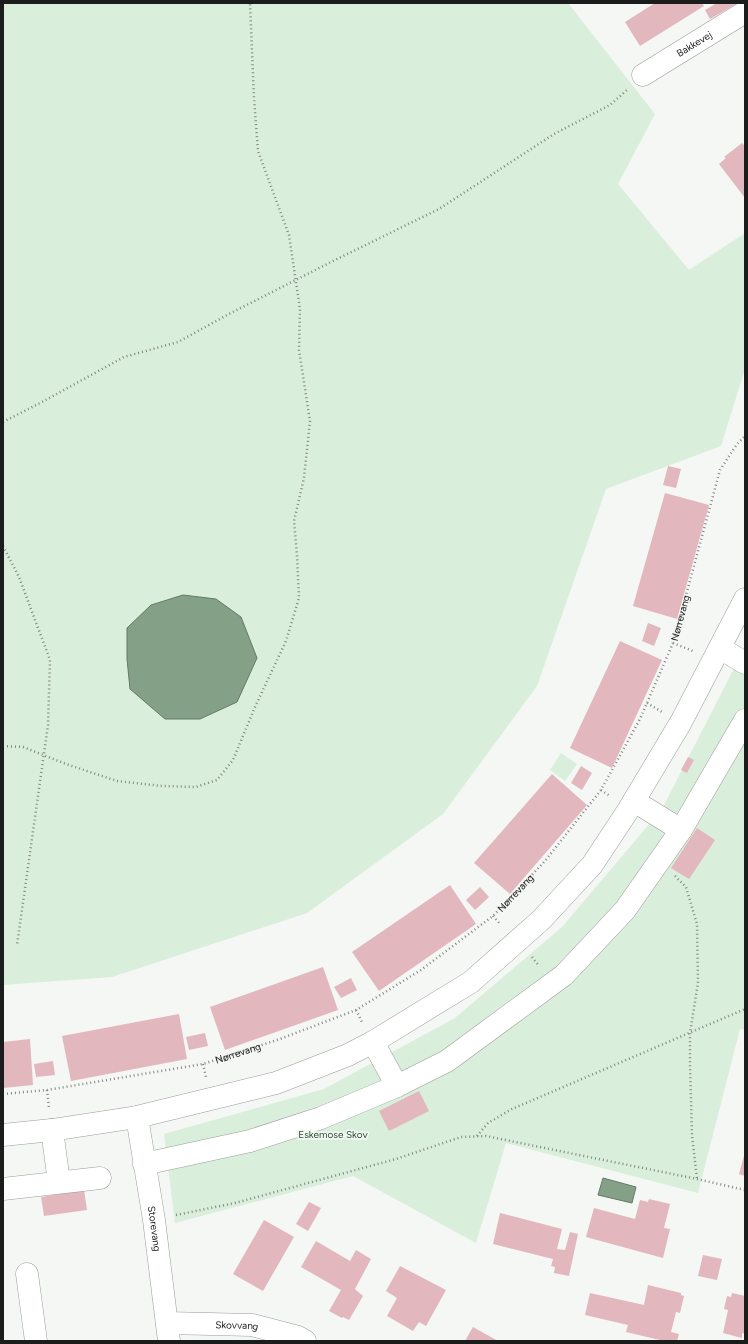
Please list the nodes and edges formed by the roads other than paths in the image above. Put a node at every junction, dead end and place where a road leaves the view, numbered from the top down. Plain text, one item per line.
1 (745, 12) edge
2 (643, 75) road end
3 (745, 599) edge
4 (720, 648) junction
5 (745, 663) edge
6 (745, 720) edge
7 (634, 801) junction
8 (681, 830) junction
9 (373, 1042) junction
10 (397, 1086) junction
11 (137, 1117) junction
12 (51, 1119) junction
13 (3, 1135) edge
14 (144, 1164) junction
15 (100, 1178) dead end
16 (59, 1182) junction
17 (3, 1189) edge
18 (27, 1274) dead end
19 (168, 1332) edge
20 (36, 1341) edge
21 (305, 1341) edge

1 - 2 street, Bakkevej
3 - 4 street
4 - 5 street
4 - 7 street
6 - 8 street
7 - 8 street
7 - 9 street
8 - 10 street
9 - 10 street
9 - 11 street
10 - 14 street
11 - 12 street
11 - 14 street, Storevang
12 - 13 street
12 - 16 street
14 - 19 street, Storevang
15 - 16 street
16 - 17 street
18 - 20 street
19 - 21 street, Skovvang

